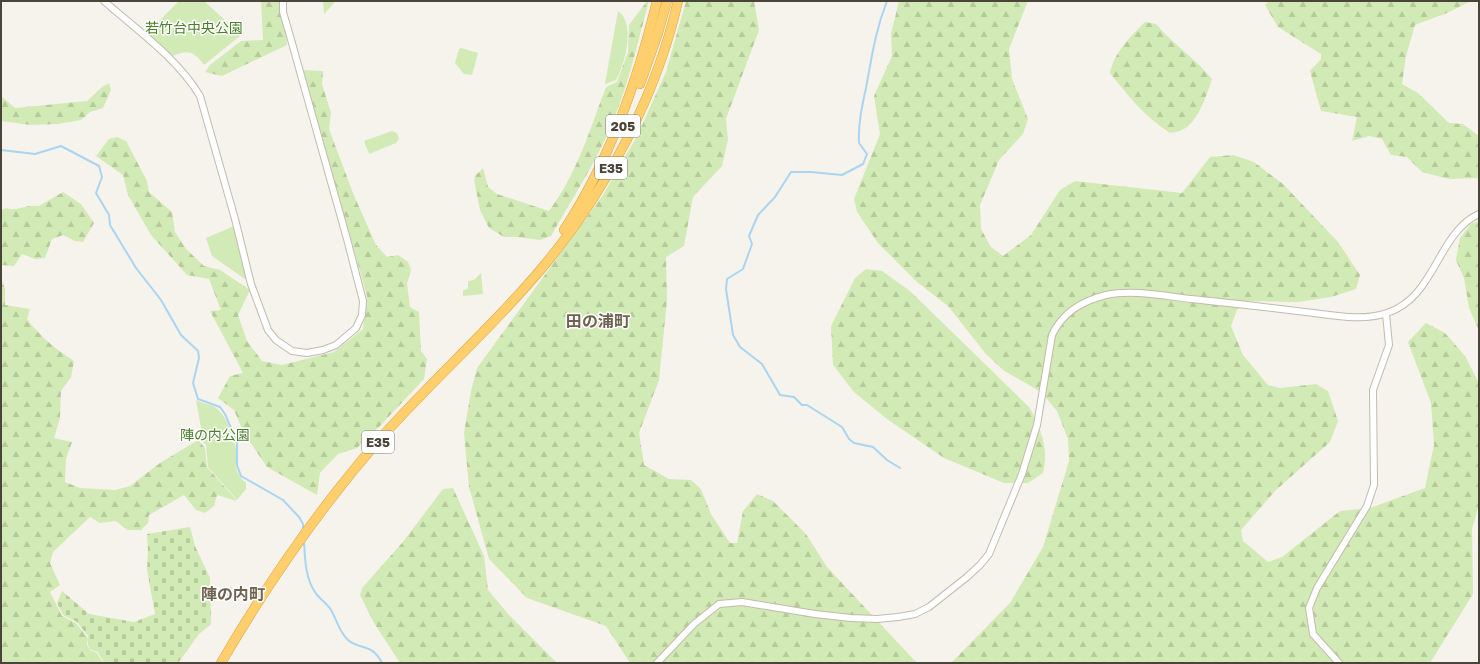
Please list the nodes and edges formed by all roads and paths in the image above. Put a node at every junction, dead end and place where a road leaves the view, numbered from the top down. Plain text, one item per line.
1 (104, 1) edge
2 (283, 1) edge
3 (657, 1) edge
4 (667, 1) edge
5 (673, 1) edge
6 (678, 1) edge
7 (634, 122) junction
8 (1479, 214) edge
9 (557, 240) junction
10 (502, 310) junction
11 (1386, 314) junction
12 (221, 663) edge
13 (657, 663) edge
14 (1339, 663) edge

1 - 2 street
3 - 9 highway, E35
4 - 9 highway, 205
5 - 7 highway
6 - 7 highway, E35
7 - 10 highway, E35
8 - 11 street
9 - 10 highway, E35
10 - 12 highway, E35
11 - 13 street
11 - 14 street

